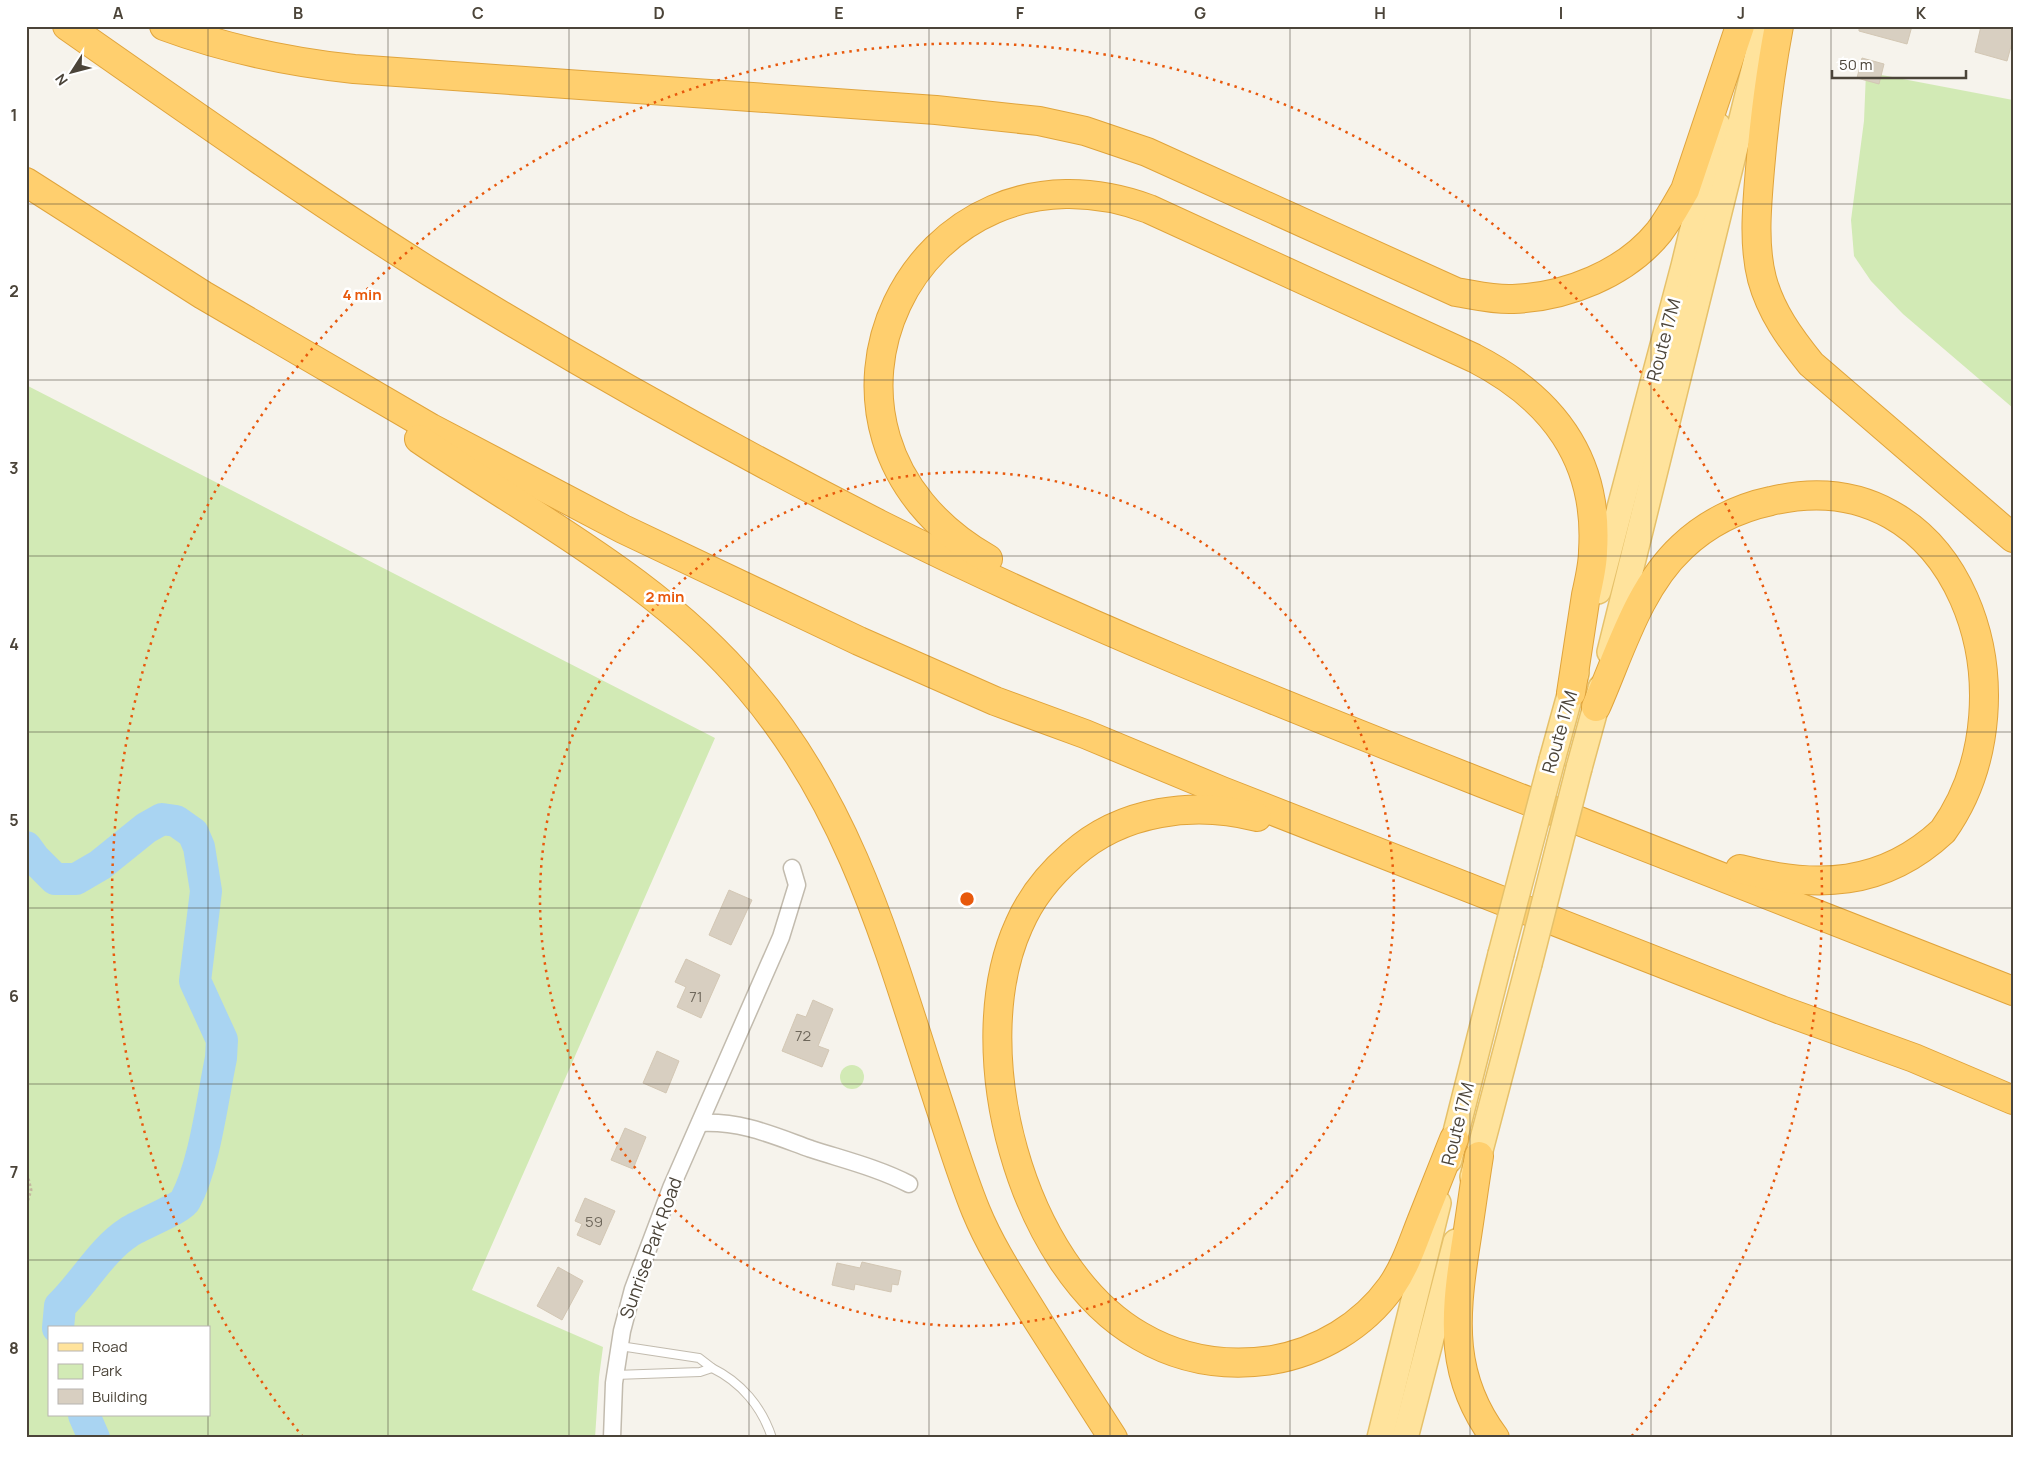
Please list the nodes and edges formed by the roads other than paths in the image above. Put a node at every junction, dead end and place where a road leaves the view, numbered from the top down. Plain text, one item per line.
1 (67, 26) edge
2 (164, 26) edge
3 (1741, 26) edge
4 (1765, 26) edge
5 (1779, 26) edge
6 (26, 182) edge
7 (255, 327) junction
8 (2013, 538) edge
9 (1123, 637) junction
10 (1571, 693) junction
11 (1596, 706) junction
12 (1616, 836) junction
13 (1360, 844) junction
14 (792, 868) dead end
15 (2013, 991) edge
16 (1914, 1058) junction
17 (2013, 1100) edge
18 (2013, 1111) edge
19 (700, 1122) junction
20 (1454, 1139) junction
21 (1479, 1156) junction
22 (909, 1184) dead end
23 (620, 1346) junction
24 (712, 1368) junction
25 (615, 1375) junction
26 (612, 1438) edge
27 (772, 1438) edge
28 (1113, 1438) edge
29 (1380, 1438) edge
30 (1405, 1438) edge
31 (1495, 1438) edge

1 - 9 highway
2 - 3 highway
3 - 10 main road, Route 17M
4 - 11 main road, Route 17M
5 - 8 highway
6 - 7 highway
7 - 13 highway
7 - 28 highway
9 - 10 highway
9 - 12 highway
10 - 20 main road, Route 17M, bridge
11 - 12 highway
11 - 21 main road, Route 17M, bridge
12 - 15 highway
13 - 16 highway
13 - 20 highway
14 - 19 street, Sunrise Park Road
16 - 17 highway
16 - 18 highway
19 - 22 street
19 - 23 street, Sunrise Park Road
20 - 29 main road, Route 17M
21 - 30 main road, Route 17M
21 - 31 highway
23 - 24 lane
23 - 25 street, Sunrise Park Road
24 - 25 lane
24 - 27 lane
25 - 26 street, Sunrise Park Road

